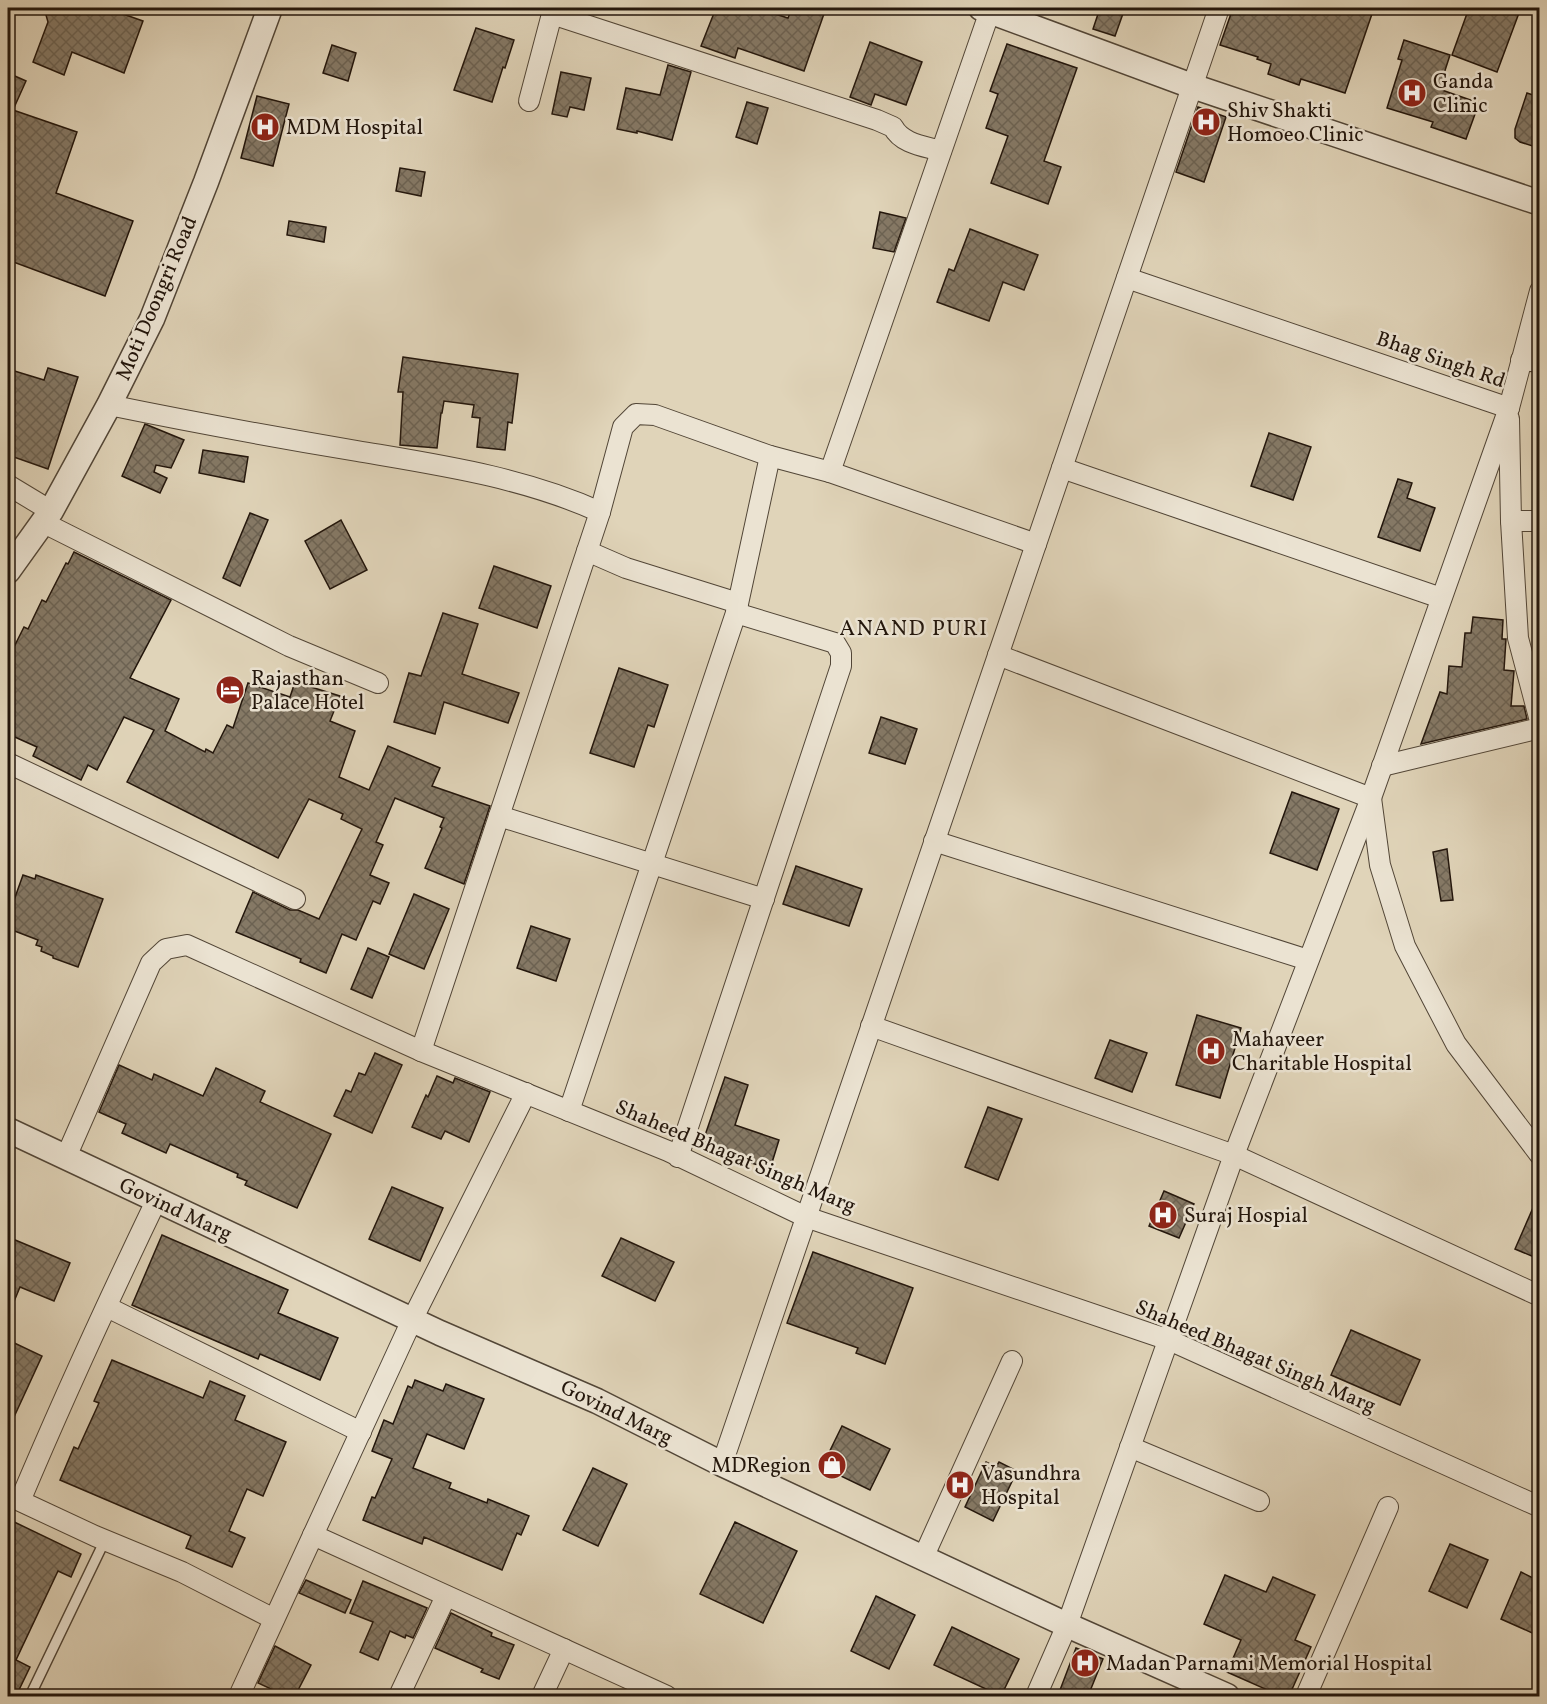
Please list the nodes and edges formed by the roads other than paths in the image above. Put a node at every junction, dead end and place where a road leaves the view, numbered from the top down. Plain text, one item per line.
1 (270, 8) edge
2 (1219, 8) edge
3 (987, 9) edge
4 (553, 11) edge
5 (1192, 86) junction
6 (529, 101) dead end
7 (941, 151) junction
8 (1539, 203) edge
9 (1126, 278) junction
10 (1539, 291) edge
11 (1530, 361) edge
12 (109, 405) junction
13 (1509, 408) junction
14 (770, 456) junction
15 (1062, 468) junction
16 (830, 472) junction
17 (8, 485) edge
18 (600, 512) junction
19 (46, 517) junction
20 (1511, 521) junction
21 (1539, 521) edge
22 (1036, 544) junction
23 (587, 551) junction
24 (8, 571) edge
25 (1442, 598) junction
26 (737, 608) junction
27 (998, 655) junction
28 (378, 683) dead end
29 (1539, 721) edge
30 (1539, 728) edge
31 (8, 764) edge
32 (1382, 766) junction
33 (1371, 798) junction
34 (499, 816) junction
35 (934, 841) junction
36 (652, 864) junction
37 (294, 898) dead end
38 (764, 899) junction
39 (1308, 960) junction
40 (871, 1026) junction
41 (421, 1051) junction
42 (526, 1093) junction
43 (569, 1111) junction
44 (8, 1130) edge
45 (1531, 1130) edge
46 (1234, 1155) junction
47 (1539, 1155) edge
48 (66, 1157) junction
49 (678, 1157) junction
50 (157, 1200) junction
51 (806, 1217) junction
52 (1539, 1296) edge
53 (107, 1307) junction
54 (412, 1320) junction
55 (1168, 1340) junction
56 (1012, 1361) dead end
57 (361, 1432) junction
58 (1130, 1447) junction
59 (722, 1464) junction
60 (1259, 1501) dead end
61 (1388, 1507) dead end
62 (1539, 1508) edge
63 (313, 1535) junction
64 (105, 1540) junction
65 (923, 1558) junction
66 (446, 1596) junction
67 (274, 1619) junction
68 (1067, 1625) junction
69 (564, 1649) junction
70 (30, 1696) edge
71 (239, 1696) edge
72 (399, 1696) edge
73 (542, 1696) edge
74 (667, 1696) edge
75 (1036, 1696) edge
76 (1227, 1696) edge
77 (1306, 1696) edge

1 - 12 street, Moti Doongri Road
2 - 5 street
3 - 5 street
3 - 7 street
4 - 6 street
4 - 7 street
5 - 8 street
5 - 9 street
7 - 16 street
9 - 13 street, Bhag Singh Rd
9 - 15 street
10 - 11 street
11 - 13 street
12 - 18 street
12 - 19 street, Moti Doongri Road
13 - 20 street, Bhag Singh Rd
13 - 25 street
14 - 16 street
14 - 18 street
14 - 26 street
15 - 22 street
15 - 25 street
16 - 22 street
17 - 19 street
18 - 23 street
19 - 24 street, Moti Doongri Road
19 - 28 street
20 - 21 street
20 - 29 street, Bhag Singh Rd
22 - 27 street
23 - 26 street
23 - 34 street
25 - 32 street
26 - 36 street
26 - 38 street
27 - 33 street
27 - 35 street
30 - 32 street
31 - 37 street
32 - 33 street
33 - 39 street
33 - 45 street
34 - 36 street
34 - 41 street
35 - 39 street
35 - 40 street
36 - 38 street
36 - 43 street
38 - 49 street
39 - 46 street
40 - 46 street
40 - 51 street
41 - 42 street, Shaheed Bhagat Singh Marg
41 - 48 street, Shaheed Bhagat Singh Marg
42 - 43 street, Shaheed Bhagat Singh Marg
42 - 54 street
43 - 49 street, Shaheed Bhagat Singh Marg
44 - 48 street, Govind Marg
45 - 47 street
46 - 52 street
46 - 55 street
48 - 50 street, Govind Marg
49 - 51 street, Shaheed Bhagat Singh Marg
50 - 53 street
50 - 54 street, Govind Marg
51 - 55 street, Shaheed Bhagat Singh Marg
51 - 59 street
53 - 57 street
53 - 64 street
54 - 57 street
54 - 59 street, Govind Marg
55 - 58 street
55 - 62 street, Shaheed Bhagat Singh Marg
56 - 65 street
57 - 63 street
58 - 60 street
58 - 68 street
59 - 65 street, Govind Marg
61 - 77 street
63 - 66 street
63 - 67 street
64 - 67 street
64 - 70 lane
65 - 68 street, Govind Marg
66 - 69 street
66 - 72 street
67 - 71 street
68 - 75 street
68 - 76 street, Govind Marg
69 - 73 street
69 - 74 street

